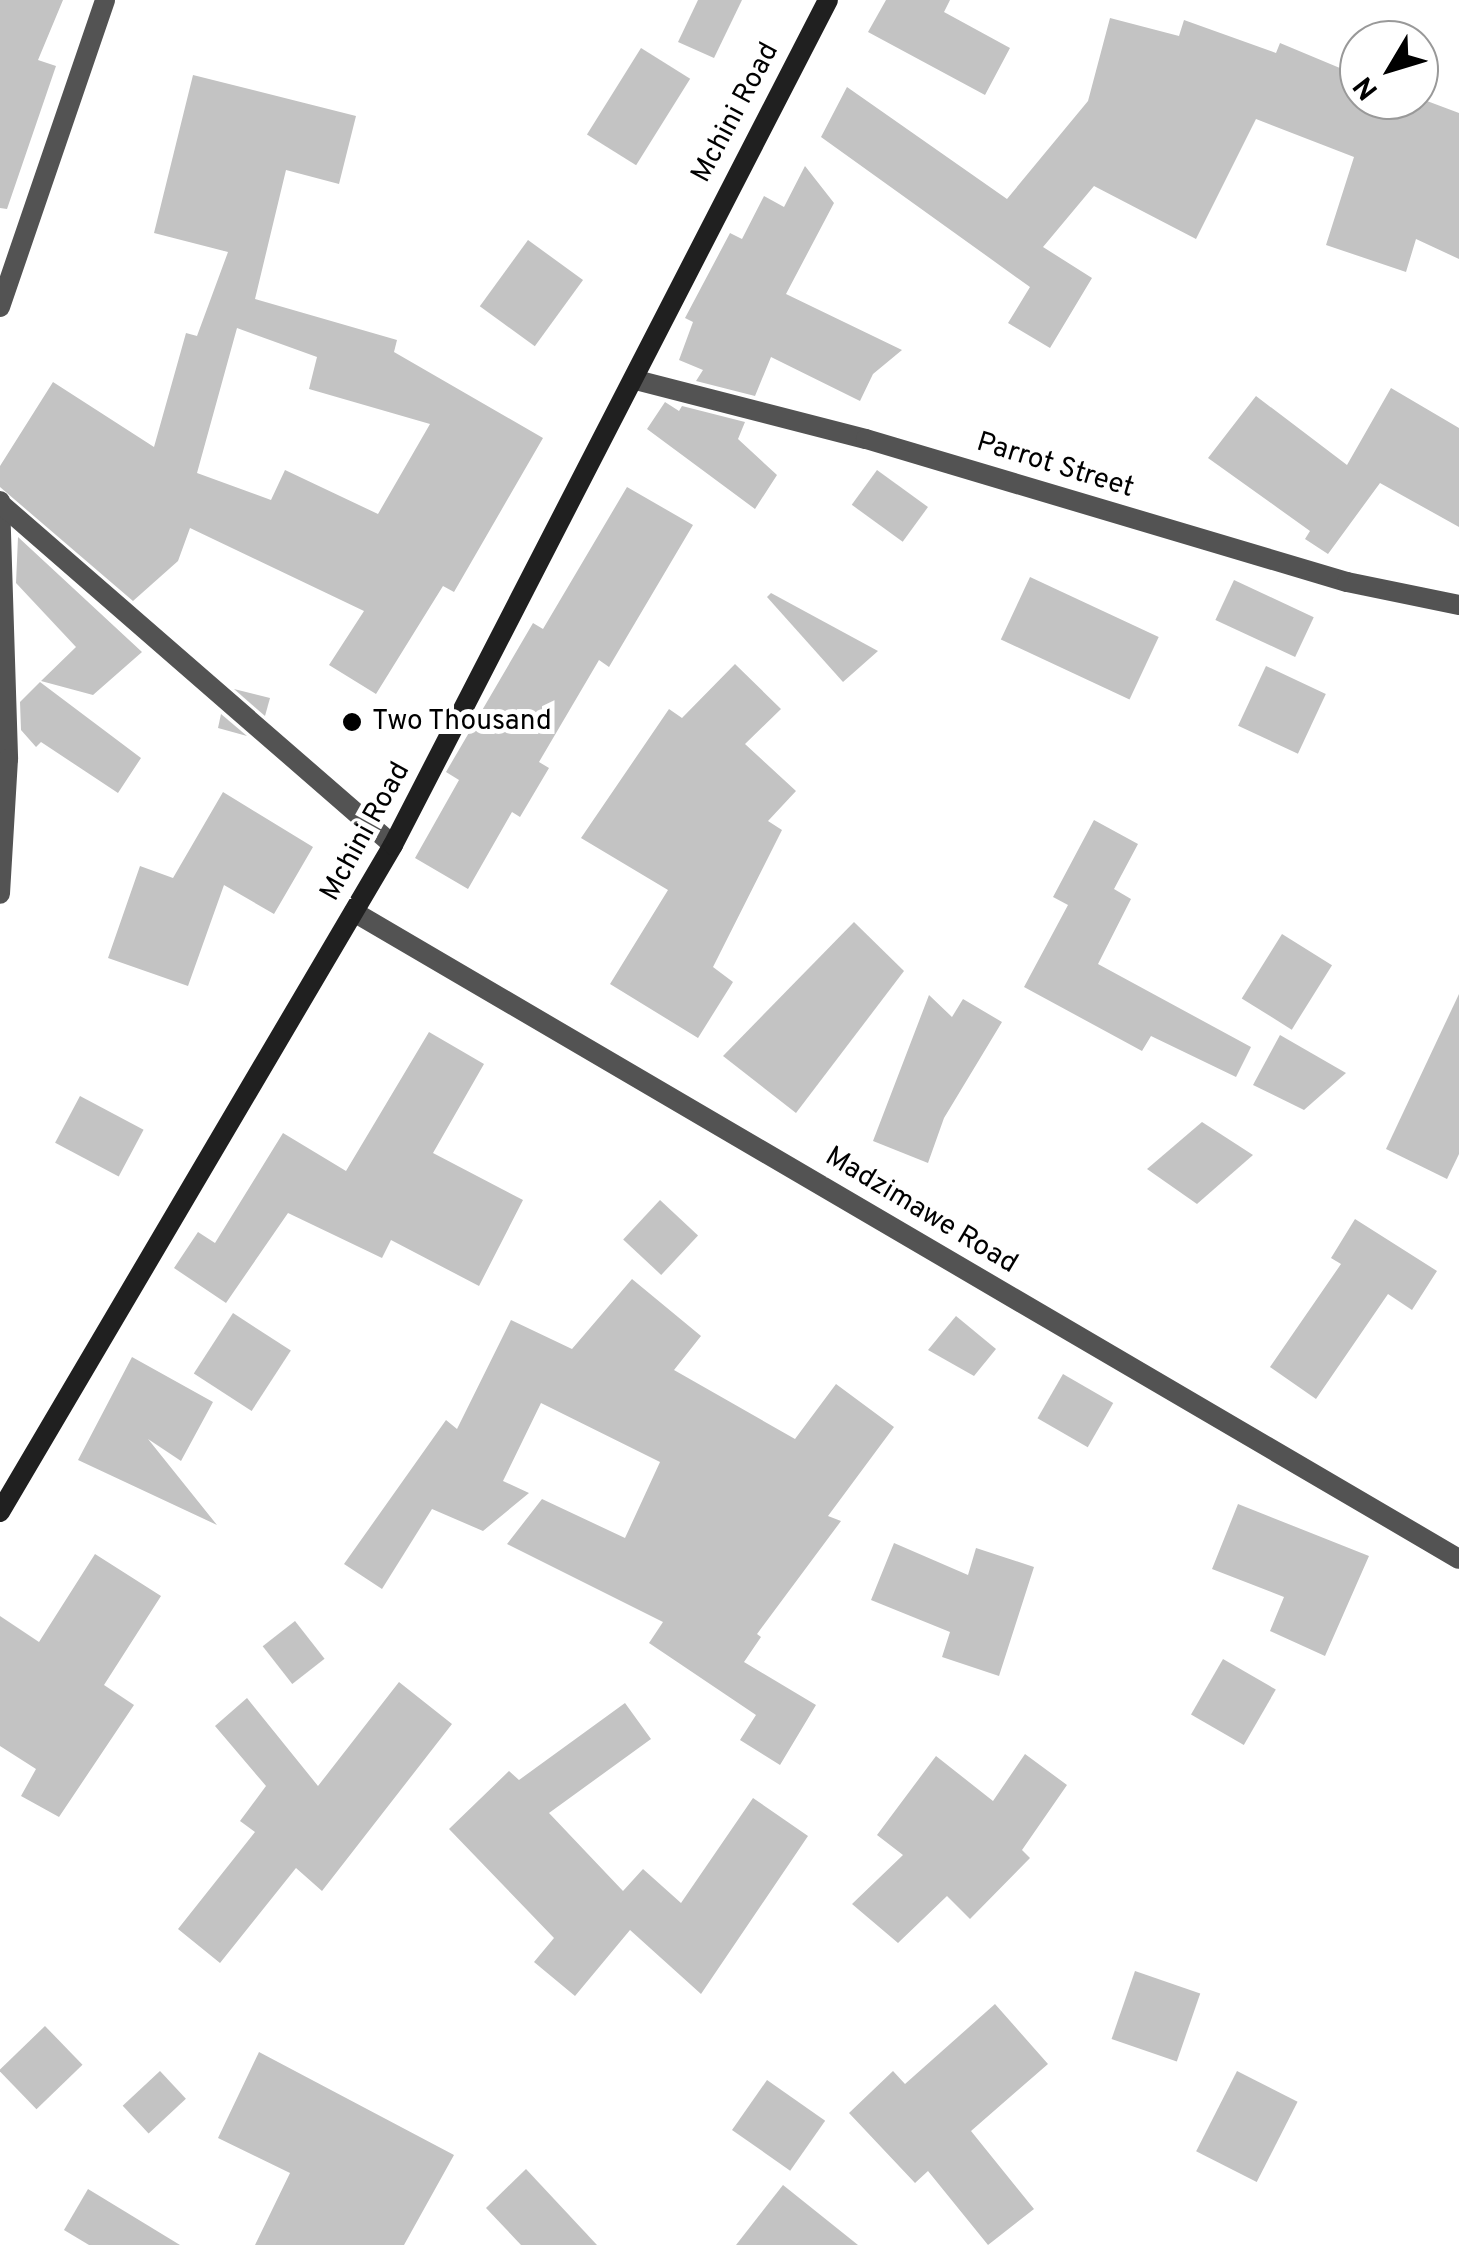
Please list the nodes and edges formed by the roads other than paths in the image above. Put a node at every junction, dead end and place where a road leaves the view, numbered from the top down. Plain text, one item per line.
1 (105, 0) edge
2 (828, 0) edge
3 (0, 308) edge
4 (636, 380) junction
5 (1, 503) edge
6 (1459, 605) edge
7 (394, 844) junction
8 (0, 894) edge
9 (354, 912) junction
10 (0, 1512) edge
11 (1459, 1560) edge

1 - 3 street
2 - 4 street, Mchini Road
4 - 6 street, Parrot Street
4 - 7 street, Mchini Road
5 - 7 street
5 - 8 street
7 - 9 street, Mchini Road
9 - 10 street, Mchini Road
9 - 11 street, Madzimawe Road

